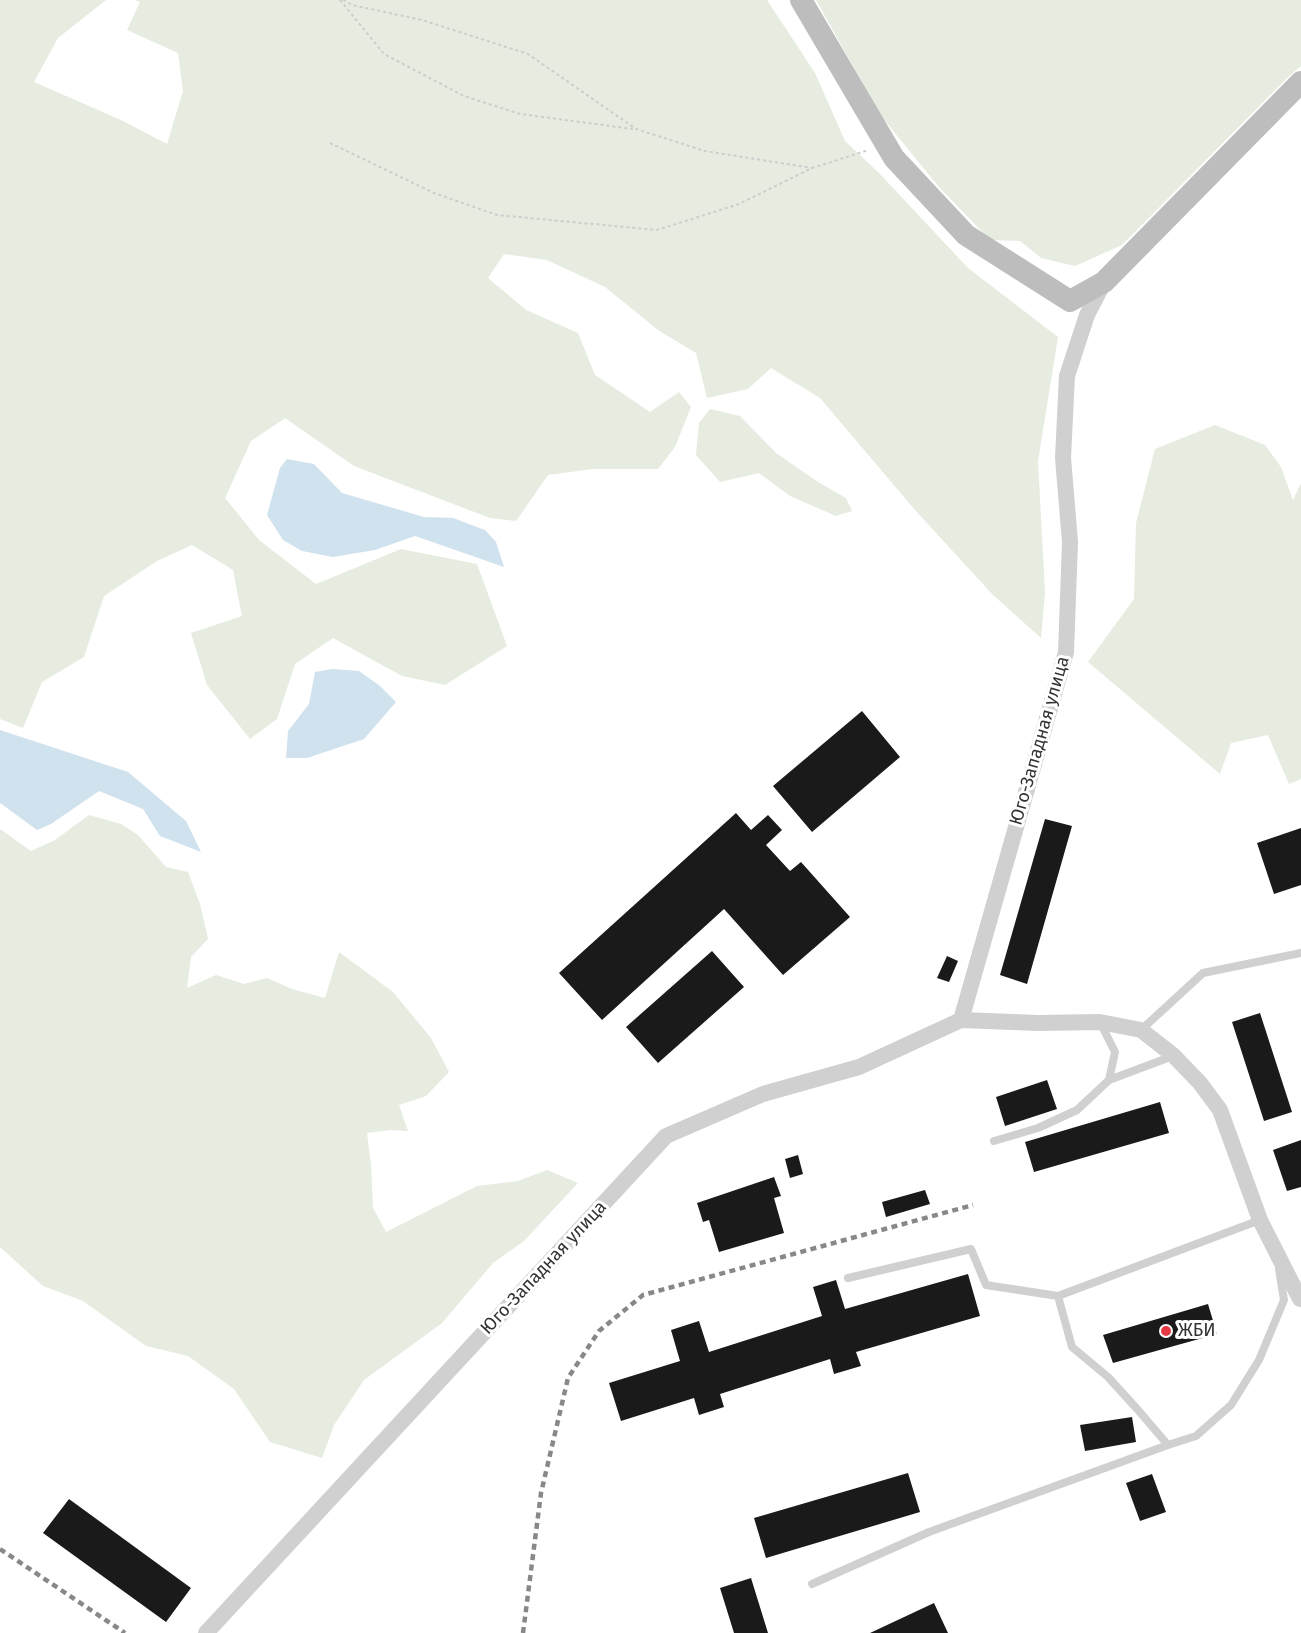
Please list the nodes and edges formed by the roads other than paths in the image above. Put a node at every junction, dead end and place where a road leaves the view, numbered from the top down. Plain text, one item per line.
1 (801, 0) edge
2 (1301, 82) edge
3 (1078, 308) junction
4 (1301, 953) edge
5 (961, 1020) junction
6 (1100, 1022) junction
7 (1141, 1030) junction
8 (1173, 1055) junction
9 (1108, 1080) junction
10 (994, 1141) dead end
11 (1260, 1220) junction
12 (848, 1278) dead end
13 (1058, 1296) junction
14 (1295, 1300) edge
15 (1168, 1445) junction
16 (812, 1584) dead end
17 (206, 1633) edge

1 - 3 street
2 - 3 street
3 - 5 street, Юго-Западная улица
4 - 7 lane
5 - 6 street, Юго-Западная улица
5 - 17 street, Юго-Западная улица
6 - 7 street, Юго-Западная улица
6 - 9 lane
7 - 8 street, Юго-Западная улица
8 - 9 lane
8 - 11 street, Юго-Западная улица
9 - 10 lane
11 - 13 lane
11 - 14 street, Юго-Западная улица
12 - 13 lane
13 - 15 lane
14 - 15 lane
15 - 16 lane

